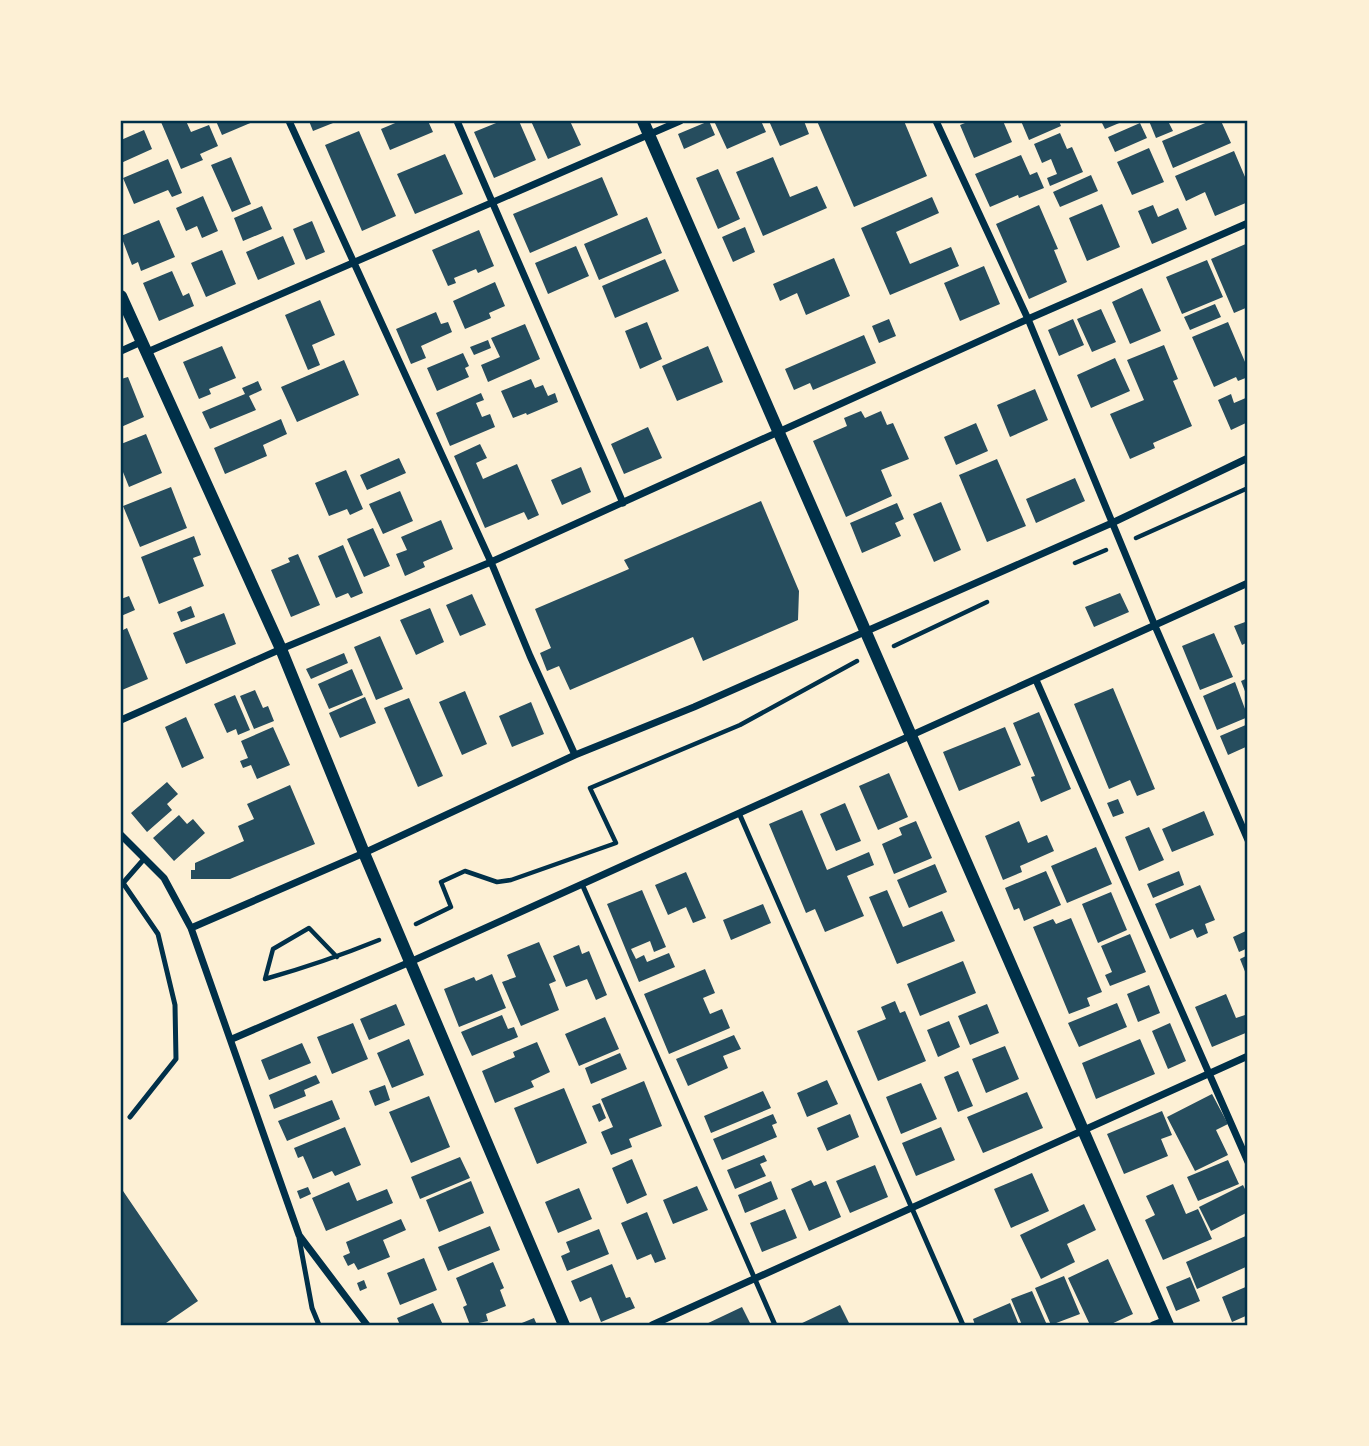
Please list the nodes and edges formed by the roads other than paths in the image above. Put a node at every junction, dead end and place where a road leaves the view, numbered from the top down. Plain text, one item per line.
1 (289, 121) edge
2 (457, 121) edge
3 (643, 121) edge
4 (680, 121) edge
5 (936, 121) edge
6 (649, 135) junction
7 (493, 202) junction
8 (1248, 223) edge
9 (354, 264) junction
10 (121, 296) edge
11 (1028, 319) junction
12 (143, 348) junction
13 (121, 351) edge
14 (778, 432) junction
15 (1248, 457) edge
16 (623, 503) junction
17 (1112, 523) junction
18 (491, 562) junction
19 (1248, 583) edge
20 (1155, 626) junction
21 (866, 631) junction
22 (281, 649) junction
23 (1036, 680) junction
24 (121, 720) edge
25 (911, 736) junction
26 (575, 755) junction
27 (739, 813) junction
28 (121, 835) edge
29 (1248, 840) edge
30 (364, 853) junction
31 (144, 859) junction
32 (582, 884) junction
33 (191, 928) junction
34 (410, 962) junction
35 (232, 1039) junction
36 (1248, 1056) edge
37 (1210, 1073) junction
38 (130, 1117) dead end
39 (1084, 1130) junction
40 (1248, 1162) edge
41 (912, 1208) junction
42 (299, 1235) junction
43 (755, 1278) junction
44 (1162, 1323) edge
45 (320, 1325) edge
46 (367, 1325) edge
47 (564, 1325) edge
48 (652, 1325) edge
49 (775, 1325) edge
50 (963, 1325) edge

1 - 9 street
2 - 7 street
3 - 6 street
4 - 6 street
5 - 11 street
6 - 7 street
6 - 14 street
7 - 9 street
7 - 16 street
8 - 11 street
9 - 12 street
9 - 18 street
10 - 12 street
11 - 14 street
11 - 17 street
12 - 13 street
12 - 22 street
14 - 16 street
14 - 21 street
15 - 17 street
16 - 18 street
17 - 20 street
17 - 21 street
18 - 22 street
18 - 26 street
19 - 20 street
20 - 23 street
20 - 29 street
21 - 25 street
21 - 26 street
22 - 24 street
22 - 30 street
23 - 25 street
23 - 37 street
25 - 27 street
25 - 39 street
26 - 30 street
27 - 32 street
27 - 41 lane
28 - 31 street
30 - 33 street
30 - 34 street
31 - 33 street
31 - 38 lane
32 - 34 street
32 - 43 lane
33 - 35 street
34 - 35 street
34 - 47 street
35 - 42 street
36 - 37 street
37 - 39 street
37 - 40 street
39 - 41 street
39 - 44 street
41 - 43 street
41 - 50 lane
42 - 45 lane
42 - 46 street
43 - 48 street
43 - 49 lane

